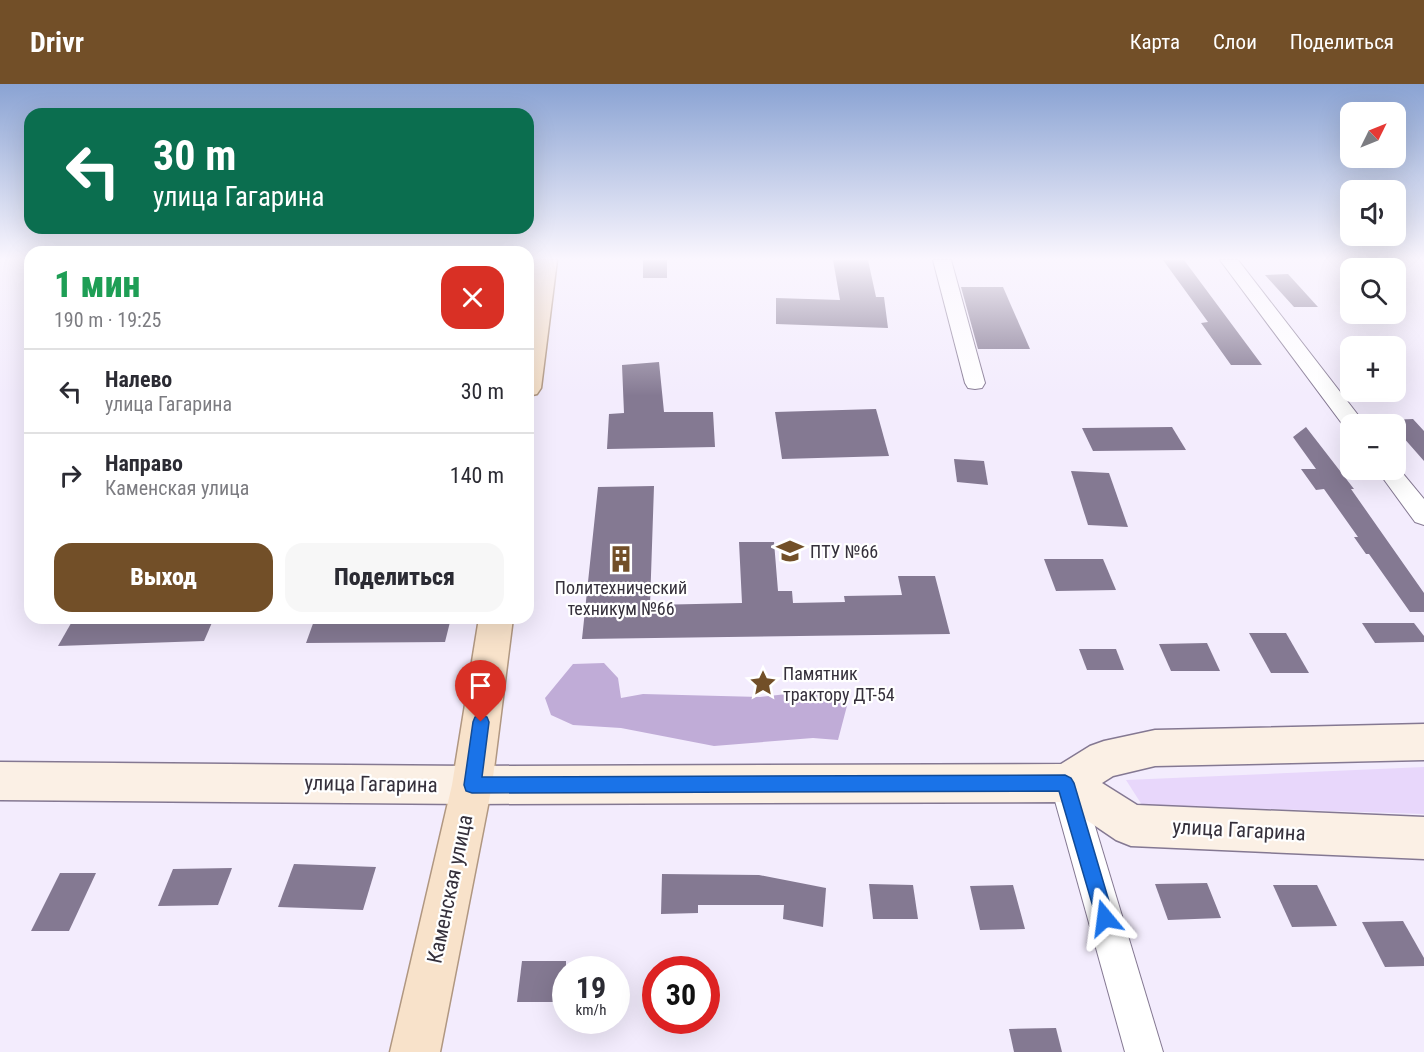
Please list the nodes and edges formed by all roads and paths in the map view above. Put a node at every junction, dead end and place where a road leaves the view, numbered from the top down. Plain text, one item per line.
1 (540, 305) edge
2 (954, 305) edge
3 (1263, 305) edge
4 (534, 345) edge
5 (975, 382) dead end
6 (1346, 414) edge
7 (1396, 480) edge
8 (1424, 516) edge
9 (495, 624) edge
10 (1424, 742) edge
11 (0, 781) edge
12 (1065, 783) junction
13 (472, 785) junction
14 (1424, 838) edge
15 (415, 1052) edge
16 (1144, 1052) edge

1 - 4 main road
2 - 5 street
3 - 6 street
7 - 8 street
9 - 13 main road, Каменская улица
10 - 12 street
11 - 13 street, улица Гагарина
12 - 13 street, улица Гагарина
12 - 14 street, улица Гагарина
12 - 16 street
13 - 15 main road, Каменская улица

